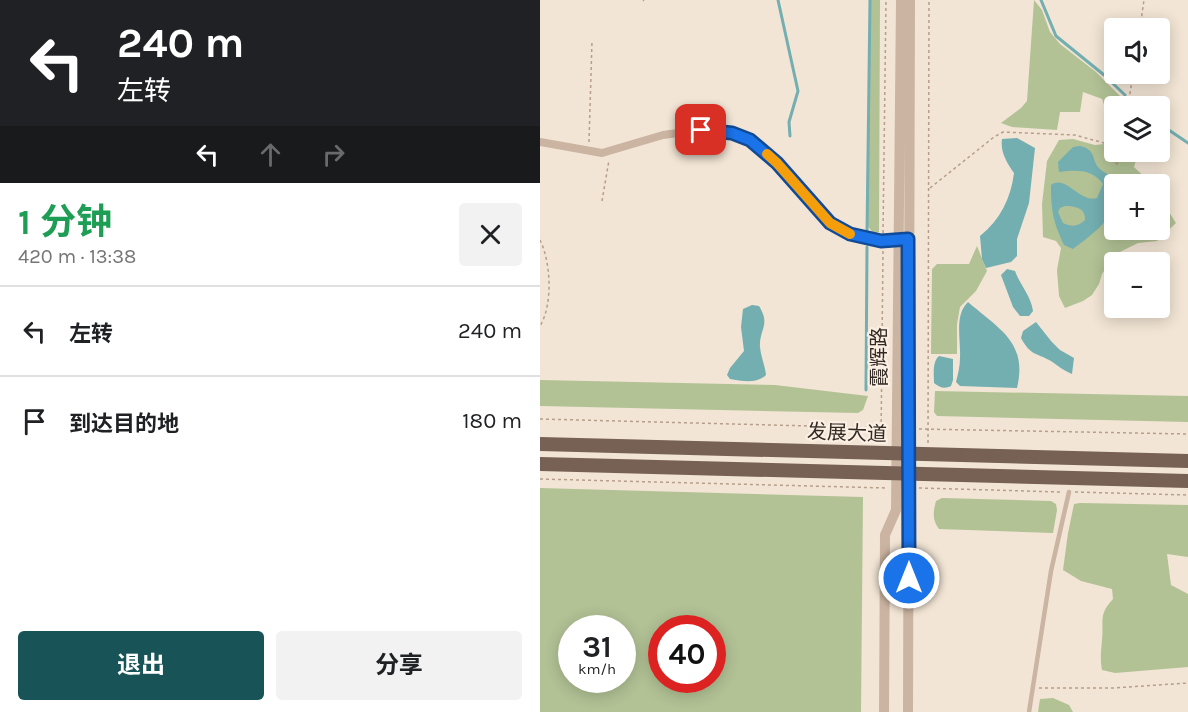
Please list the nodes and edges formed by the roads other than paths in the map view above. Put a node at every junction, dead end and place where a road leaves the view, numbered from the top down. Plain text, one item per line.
1 (901, 0) edge
2 (910, 0) edge
3 (540, 142) edge
4 (903, 240) junction
5 (540, 444) edge
6 (903, 454) junction
7 (1188, 461) edge
8 (540, 464) edge
9 (903, 473) junction
10 (1188, 481) edge
11 (1069, 492) road end
12 (884, 712) edge
13 (908, 712) edge
14 (1029, 712) edge

1 - 4 street, 霞辉路
2 - 4 street, 霞辉路
3 - 4 street
4 - 6 street, 霞辉路
4 - 6 street, 霞辉路
5 - 6 main road, 发展大道
6 - 7 main road, 发展大道
6 - 9 street, 霞辉路
8 - 9 main road, 发展大道
9 - 10 main road, 发展大道
9 - 12 street, 霞辉路
9 - 13 street, 霞辉路
11 - 14 lane

